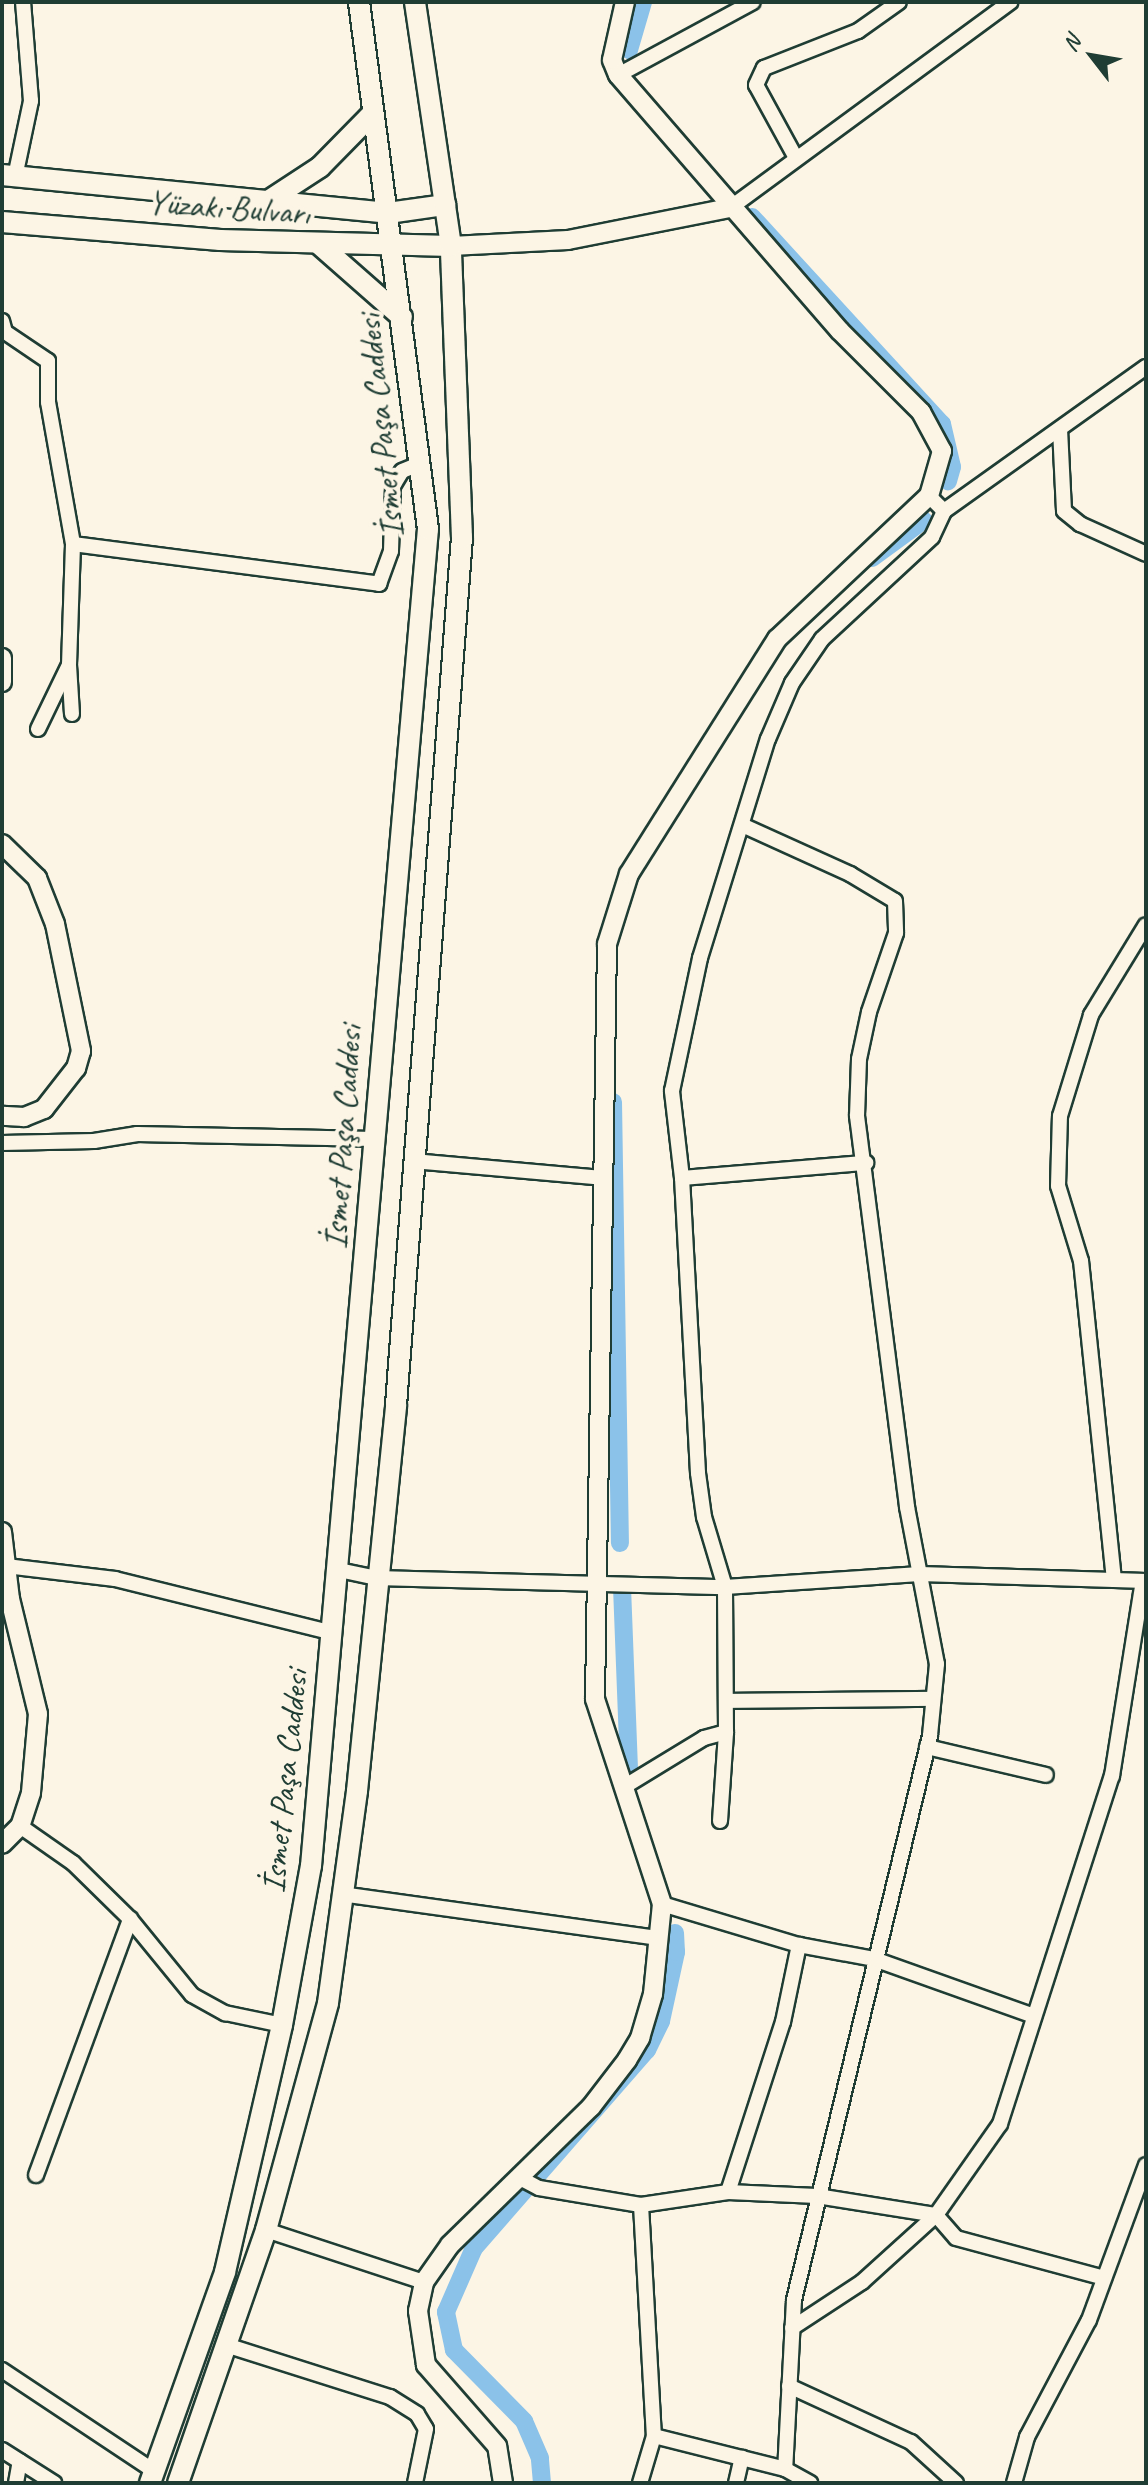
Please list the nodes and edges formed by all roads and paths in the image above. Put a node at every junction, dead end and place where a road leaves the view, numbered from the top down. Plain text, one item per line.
1 (23, 2) edge
2 (359, 2) edge
3 (415, 2) edge
4 (625, 2) edge
5 (753, 2) edge
6 (899, 2) edge
7 (1010, 2) edge
8 (619, 75) junction
9 (373, 113) junction
10 (796, 158) junction
11 (8, 176) edge
12 (268, 201) junction
13 (445, 205) junction
14 (730, 208) junction
15 (388, 213) junction
16 (2, 222) edge
17 (320, 245) junction
18 (451, 246) junction
19 (393, 248) junction
20 (402, 317) junction
21 (2, 321) edge
22 (1146, 367) edge
23 (1060, 429) junction
24 (419, 464) junction
25 (929, 496) junction
26 (944, 511) junction
27 (73, 544) junction
28 (1146, 554) edge
29 (2, 658) edge
30 (69, 665) junction
31 (2, 682) edge
32 (72, 714) dead end
33 (38, 729) dead end
34 (742, 825) junction
35 (2, 844) edge
36 (1146, 925) edge
37 (2, 1116) edge
38 (374, 1139) junction
39 (2, 1143) edge
40 (413, 1161) junction
41 (866, 1163) junction
42 (602, 1178) junction
43 (682, 1178) junction
44 (2, 1532) edge
45 (6, 1566) junction
46 (339, 1570) junction
47 (920, 1574) junction
48 (376, 1578) junction
49 (595, 1580) junction
50 (1114, 1580) junction
51 (1145, 1581) edge
52 (725, 1587) junction
53 (333, 1633) junction
54 (933, 1699) junction
55 (726, 1701) junction
56 (726, 1732) junction
57 (927, 1747) junction
58 (1046, 1775) dead end
59 (627, 1785) junction
60 (720, 1821) dead end
61 (20, 1826) junction
62 (2, 1844) edge
63 (341, 1894) junction
64 (662, 1904) junction
65 (130, 1919) junction
66 (659, 1938) junction
67 (799, 1945) junction
68 (874, 1959) junction
69 (1031, 2015) junction
70 (282, 2025) junction
71 (1146, 2165) edge
72 (36, 2175) dead end
73 (529, 2183) junction
74 (728, 2192) junction
75 (817, 2196) junction
76 (641, 2205) junction
77 (936, 2215) junction
78 (266, 2230) junction
79 (1101, 2277) junction
80 (424, 2282) junction
81 (792, 2328) junction
82 (229, 2346) junction
83 (2, 2370) edge
84 (789, 2386) junction
85 (654, 2436) junction
86 (2, 2450) edge
87 (742, 2458) junction
88 (20, 2461) junction
89 (785, 2469) junction
90 (152, 2477) edge
91 (16, 2483) edge
92 (54, 2483) edge
93 (178, 2483) edge
94 (415, 2483) edge
95 (503, 2483) edge
96 (640, 2483) edge
97 (736, 2483) edge
98 (810, 2483) edge
99 (956, 2483) edge
100 (1014, 2483) edge

1 - 11 street
2 - 9 main road, İsmet Paşa Caddesi
3 - 13 main road
4 - 8 street
5 - 8 street
6 - 10 street
7 - 10 street
8 - 14 street
9 - 12 main road
9 - 15 main road, İsmet Paşa Caddesi
10 - 14 street
11 - 12 main road, Yüzakı Bulvarı
12 - 15 main road, Yüzakı Bulvarı
13 - 15 main road, Yüzakı Bulvarı
13 - 18 main road
14 - 18 street
14 - 25 street
15 - 19 main road, İsmet Paşa Caddesi
16 - 17 main road, Yüzakı Bulvarı
17 - 19 main road, Yüzakı Bulvarı
17 - 20 main road
18 - 19 main road, Yüzakı Bulvarı
18 - 40 main road
19 - 20 main road, İsmet Paşa Caddesi
20 - 24 main road, İsmet Paşa Caddesi
21 - 27 street
22 - 23 street
23 - 26 street
23 - 28 street
24 - 27 street
24 - 38 main road, İsmet Paşa Caddesi
25 - 26 street
25 - 42 street
26 - 34 street
27 - 30 street
29 - 31 street
30 - 32 street
30 - 33 street
34 - 41 street
34 - 43 street
35 - 37 street
36 - 50 street
38 - 39 street
38 - 46 main road, İsmet Paşa Caddesi
40 - 42 street
40 - 48 main road
41 - 43 street
41 - 47 street
42 - 49 street
43 - 52 street
44 - 45 street
45 - 53 street
45 - 61 street
46 - 48 street
46 - 53 main road, İsmet Paşa Caddesi
47 - 50 street
47 - 52 street
47 - 54 street
48 - 49 street
48 - 63 main road
49 - 52 street
49 - 59 street
50 - 51 street
51 - 69 street
52 - 55 street
53 - 70 main road, İsmet Paşa Caddesi
54 - 55 street
54 - 57 street
55 - 56 street
56 - 59 street
56 - 60 street
57 - 58 street
57 - 68 street
59 - 64 street
61 - 62 street
61 - 65 street
63 - 66 street
63 - 78 main road
64 - 66 street
64 - 67 street
65 - 70 street
65 - 72 street
66 - 73 street
67 - 68 street
67 - 74 street
68 - 69 street
68 - 75 street
69 - 77 street
70 - 90 main road, İsmet Paşa Caddesi
71 - 79 street
73 - 76 street
73 - 80 street
74 - 75 street
74 - 76 street
75 - 77 street
75 - 81 street
76 - 85 street
77 - 79 street
77 - 81 street
78 - 80 street
78 - 82 main road
79 - 100 street
80 - 95 street
81 - 84 street
82 - 93 main road
82 - 94 street
83 - 90 street
84 - 89 street
84 - 99 street
85 - 87 street
85 - 96 street
86 - 88 street
87 - 89 street
87 - 97 street
88 - 91 street
88 - 92 street
89 - 98 street

